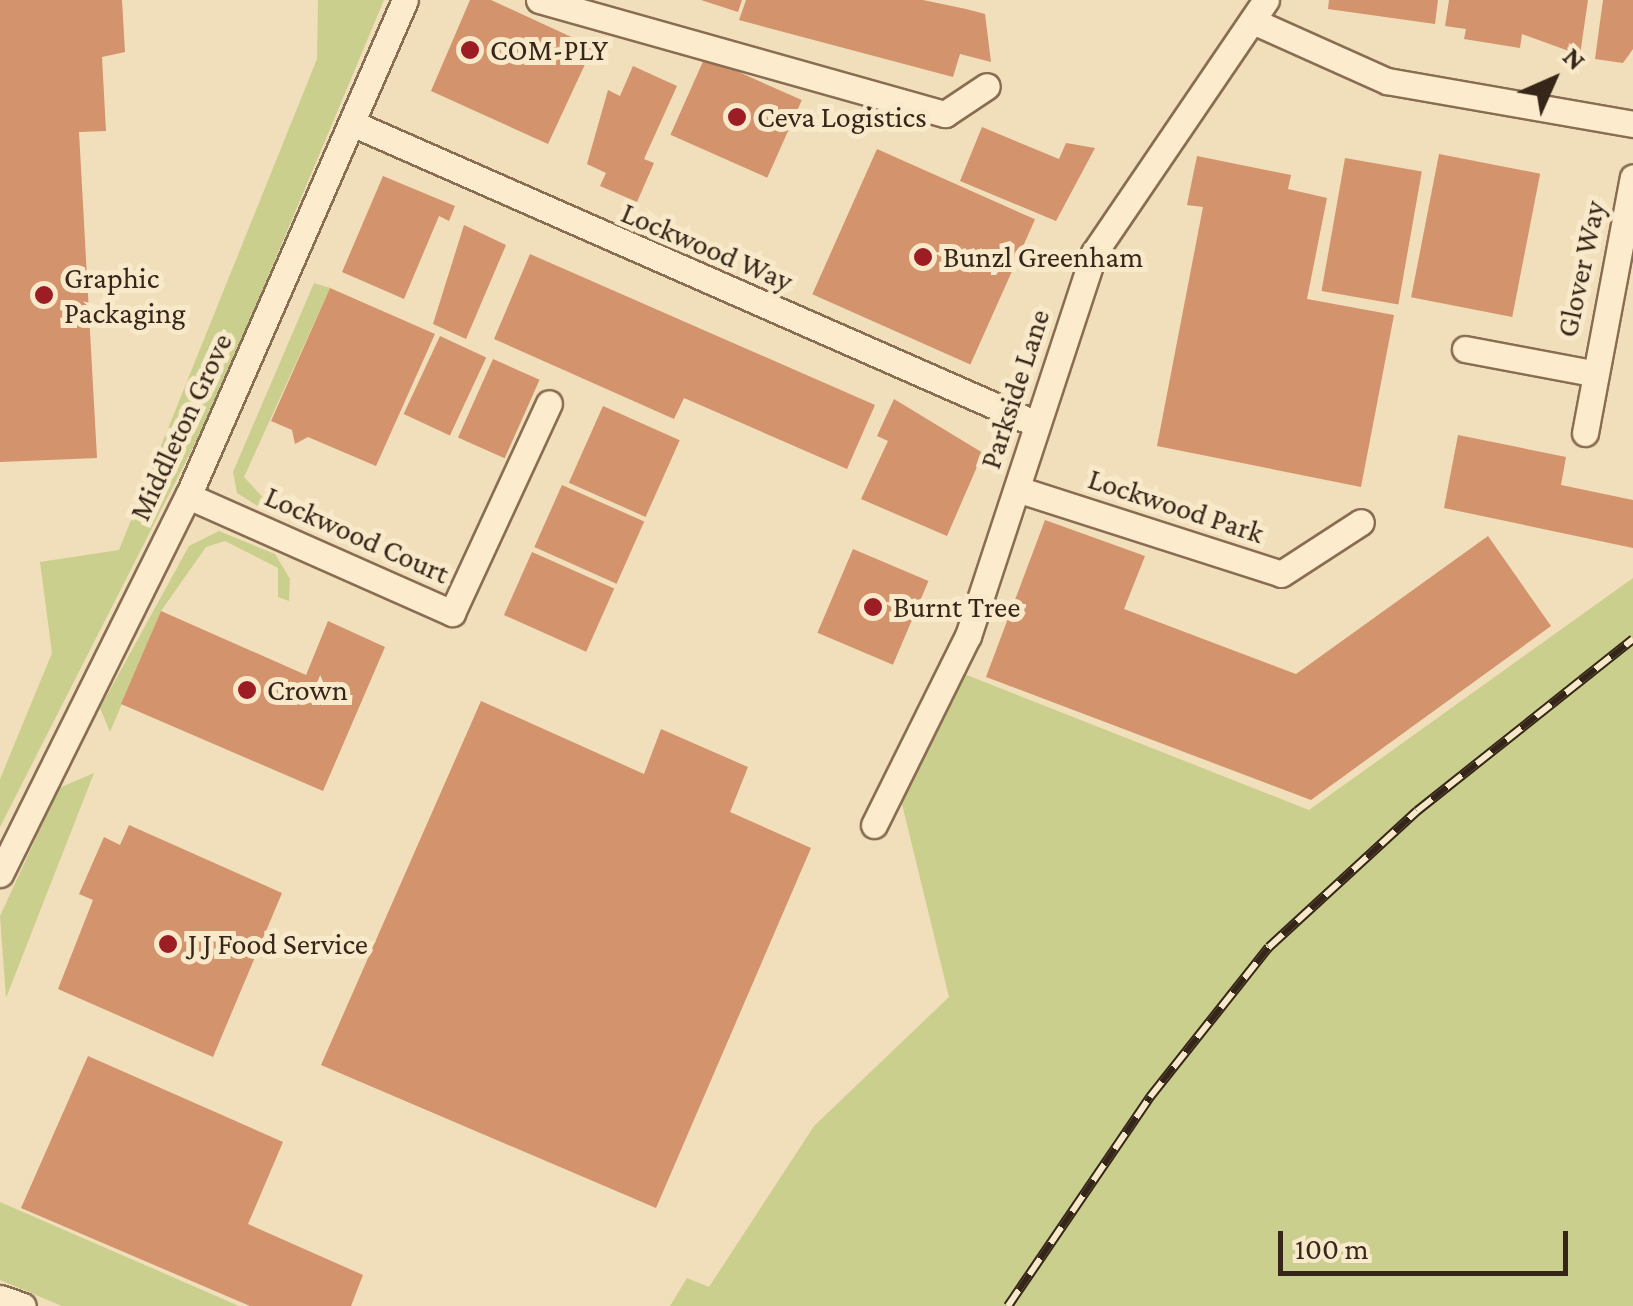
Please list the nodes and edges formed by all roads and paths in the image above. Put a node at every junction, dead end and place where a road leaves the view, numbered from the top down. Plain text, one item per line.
1 (405, 0) edge
2 (540, 0) edge
3 (1261, 11) edge
4 (987, 86) dead end
5 (354, 124) junction
6 (1633, 124) edge
7 (1633, 178) edge
8 (1466, 349) dead end
9 (1592, 373) junction
10 (550, 403) dead end
11 (1036, 424) junction
12 (1584, 433) dead end
13 (1017, 489) junction
14 (188, 496) junction
15 (1361, 522) dead end
16 (874, 825) dead end
17 (0, 874) edge
18 (0, 1298) edge
19 (23, 1306) edge

1 - 5 street, Middleton Grove
2 - 4 street
3 - 6 street
3 - 11 street, Parkside Lane
5 - 11 street, Lockwood Way
5 - 14 street, Middleton Grove
7 - 9 street, Glover Way
8 - 9 street, Glover Way
9 - 12 street, Glover Way
10 - 14 street, Lockwood Court
11 - 13 street, Parkside Lane
13 - 15 street, Lockwood Park
13 - 16 street, Parkside Lane
14 - 17 street, Middleton Grove
18 - 19 street

